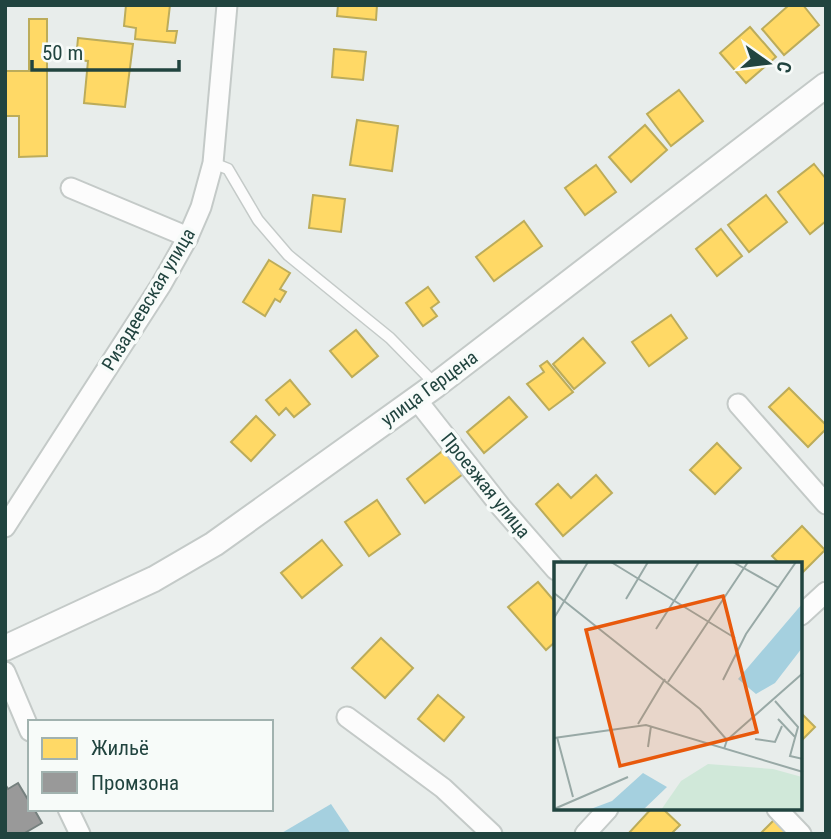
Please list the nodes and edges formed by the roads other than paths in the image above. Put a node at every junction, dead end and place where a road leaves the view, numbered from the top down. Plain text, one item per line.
1 (227, 5) edge
2 (826, 85) edge
3 (213, 163) junction
4 (71, 188) dead end
5 (188, 237) junction
6 (426, 392) junction
7 (738, 404) dead end
8 (826, 504) edge
9 (5, 527) edge
10 (554, 568) edge
11 (826, 592) edge
12 (803, 613) edge
13 (5, 648) edge
14 (5, 672) edge
15 (347, 717) dead end
16 (28, 726) edge
17 (69, 811) edge
18 (606, 811) edge
19 (779, 811) edge
20 (80, 834) edge
21 (492, 834) edge
22 (585, 834) edge
23 (801, 834) edge

1 - 3 street, Ризадеевская улица
2 - 6 street, улица Герцена
3 - 5 street, Ризадеевская улица
3 - 6 lane
4 - 5 street
5 - 9 street, Ризадеевская улица
6 - 10 street, Проезжая улица
6 - 13 street, улица Герцена
7 - 8 street
11 - 12 street
14 - 16 street
15 - 21 street
17 - 20 street
18 - 22 street
19 - 23 street

